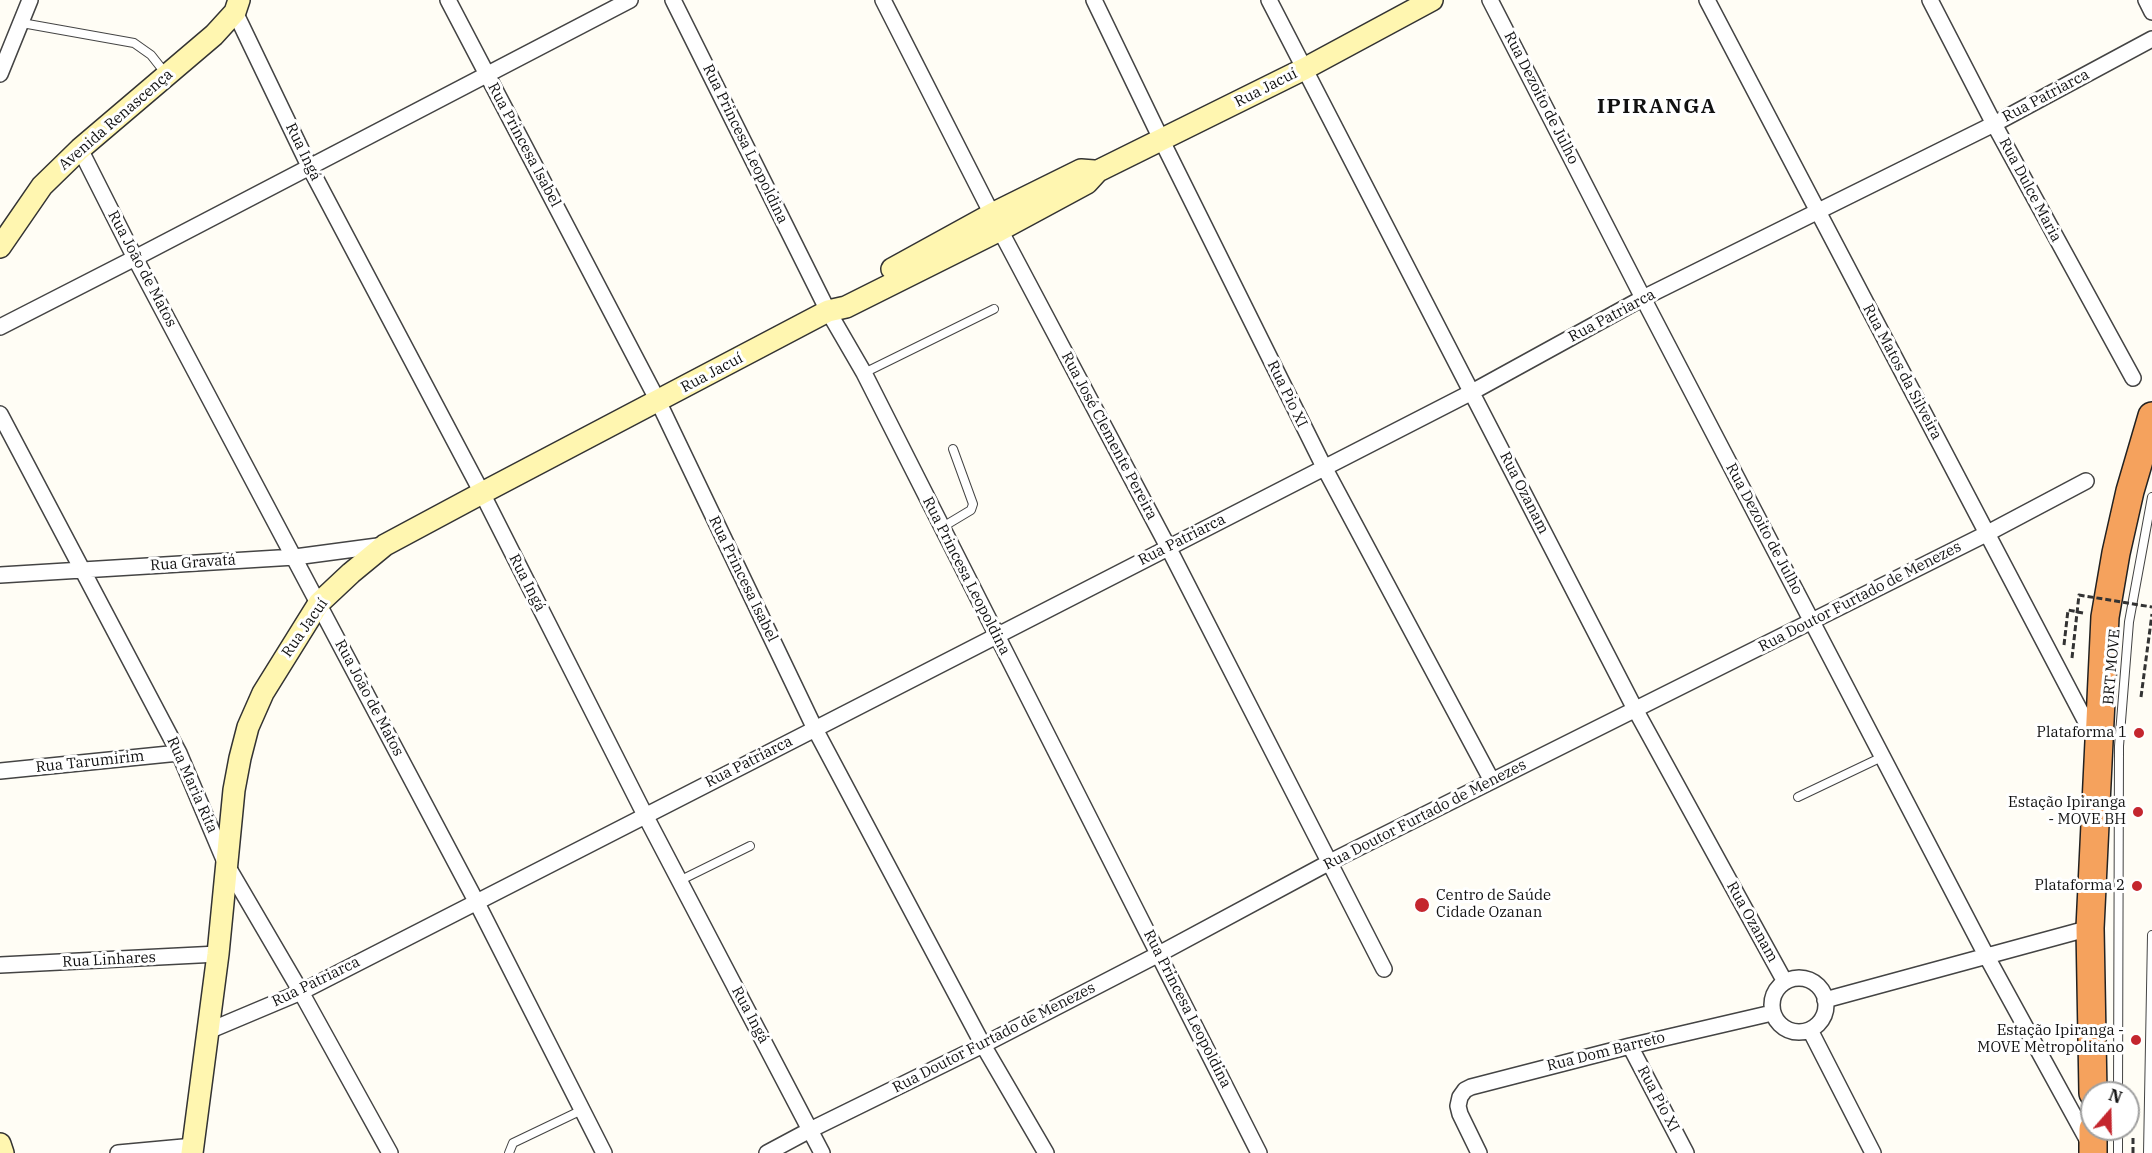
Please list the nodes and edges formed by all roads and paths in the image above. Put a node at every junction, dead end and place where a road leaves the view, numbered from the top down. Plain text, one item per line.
1 (30, 0) edge
2 (448, 0) edge
3 (630, 0) edge
4 (673, 0) edge
5 (883, 0) edge
6 (1094, 0) edge
7 (1269, 0) edge
8 (1432, 0) edge
9 (1490, 0) edge
10 (1707, 0) edge
11 (1930, 0) edge
12 (2146, 0) edge
13 (237, 6) edge
14 (2152, 12) edge
15 (22, 23) junction
16 (2152, 39) edge
17 (1304, 69) junction
18 (0, 74) edge
19 (487, 74) junction
20 (167, 75) junction
21 (1995, 124) junction
22 (1162, 141) junction
23 (80, 149) junction
24 (309, 166) junction
25 (1818, 212) junction
26 (996, 222) junction
27 (0, 247) edge
28 (135, 258) junction
29 (1643, 298) junction
30 (994, 309) dead end
31 (828, 311) junction
32 (0, 327) edge
33 (864, 372) junction
34 (2133, 378) dead end
35 (1472, 392) junction
36 (658, 401) junction
37 (0, 414) edge
38 (2152, 416) edge
39 (953, 449) dead end
40 (1324, 467) junction
41 (2086, 481) dead end
42 (482, 493) junction
43 (2152, 496) edge
44 (941, 528) junction
45 (1986, 534) junction
46 (385, 545) junction
47 (1168, 547) junction
48 (295, 556) junction
49 (81, 570) junction
50 (0, 575) edge
51 (319, 603) junction
52 (2152, 608) edge
53 (2068, 610) dead end
54 (2152, 614) edge
55 (1811, 620) junction
56 (996, 635) junction
57 (2064, 645) dead end
58 (2062, 657) dead end
59 (2141, 698) dead end
60 (1635, 710) junction
61 (815, 729) junction
62 (2098, 744) junction
63 (179, 753) junction
64 (1882, 757) junction
65 (0, 771) edge
66 (1492, 782) junction
67 (1798, 797) dead end
68 (645, 815) junction
69 (750, 846) dead end
70 (225, 862) junction
71 (1330, 862) junction
72 (679, 881) junction
73 (476, 901) junction
74 (2090, 928) junction
75 (2152, 935) edge
76 (218, 954) junction
77 (1159, 954) junction
78 (1987, 957) junction
79 (0, 965) edge
80 (1384, 969) dead end
81 (1785, 982) junction
82 (301, 992) junction
83 (1825, 1000) junction
84 (1772, 1013) junction
85 (1810, 1030) junction
86 (206, 1032) junction
87 (983, 1045) junction
88 (1630, 1046) junction
89 (2093, 1081) edge
90 (2118, 1081) edge
91 (582, 1110) junction
92 (810, 1130) junction
93 (0, 1144) edge
94 (2100, 1147) edge
95 (193, 1150) edge
96 (3, 1153) edge
97 (118, 1153) edge
98 (390, 1153) edge
99 (509, 1153) edge
100 (604, 1153) edge
101 (767, 1153) edge
102 (822, 1153) edge
103 (1046, 1153) edge
104 (1259, 1153) edge
105 (1479, 1153) edge
106 (1686, 1153) edge
107 (1873, 1153) edge
108 (2148, 1153) edge

1 - 15 street
2 - 19 street, Rua Princesa Isabel
3 - 19 street
4 - 31 street, Rua Princesa Leopoldina
5 - 26 street, Rua José Clemente Pereira
6 - 22 street, Rua Pio XI
7 - 17 street, Rua Ozanam
8 - 17 main road, Rua Jacuí
9 - 29 street, Rua Dezoito de Julho
10 - 25 street, Rua Matos da Silveira
11 - 21 street, Rua Dulce Maria
12 - 14 street
13 - 20 main road, Avenida Renascença
13 - 24 street, Rua Ingá
15 - 18 street
15 - 20 lane
16 - 21 street, Rua Patriarca
17 - 22 main road, Rua Jacuí
17 - 35 street, Rua Ozanam
19 - 24 street
19 - 36 street, Rua Princesa Isabel
20 - 23 main road, Avenida Renascença
21 - 25 street, Rua Patriarca
21 - 34 street, Rua Dulce Maria
22 - 26 main road, Rua Jacuí
22 - 40 street, Rua Pio XI
23 - 27 main road, Avenida Renascença
23 - 28 street, Rua João de Matos
24 - 28 street
24 - 42 street, Rua Ingá
25 - 29 street, Rua Patriarca
25 - 45 street, Rua Matos da Silveira
26 - 31 main road, Rua Jacuí
26 - 47 street, Rua José Clemente Pereira
28 - 32 street
28 - 48 street, Rua João de Matos
29 - 35 street, Rua Patriarca
29 - 55 street, Rua Dezoito de Julho
30 - 33 lane
31 - 33 street, Rua Princesa Leopoldina
31 - 36 main road, Rua Jacuí
33 - 44 street, Rua Princesa Leopoldina
35 - 40 street, Rua Patriarca
35 - 60 street, Rua Ozanam
36 - 42 main road, Rua Jacuí
36 - 61 street, Rua Princesa Isabel
37 - 49 street, Rua Maria Rita
38 - 62 highway
39 - 44 lane
40 - 47 street, Rua Patriarca
40 - 66 street, Rua Pio XI
41 - 45 street, Rua Doutor Furtado de Menezes
42 - 46 main road, Rua Jacuí
42 - 68 street, Rua Ingá
43 - 90 lane, BRT MOVE
44 - 56 street, Rua Princesa Leopoldina
45 - 55 street, Rua Doutor Furtado de Menezes
45 - 62 street, Rua Matos da Silveira
46 - 48 street, Rua Gravatá
46 - 51 main road, Rua Jacuí
47 - 56 street, Rua Patriarca
47 - 71 street, Rua José Clemente Pereira
48 - 49 street, Rua Gravatá
48 - 51 street, Rua João de Matos
49 - 50 street, Rua Gravatá
49 - 63 street, Rua Maria Rita
51 - 70 main road, Rua Jacuí
51 - 73 street, Rua João de Matos
52 - 58 path, bridge
53 - 57 path
54 - 59 path
55 - 60 street, Rua Doutor Furtado de Menezes
55 - 64 street, Rua Dezoito de Julho
56 - 61 street, Rua Patriarca
56 - 77 street, Rua Princesa Leopoldina
60 - 66 street, Rua Doutor Furtado de Menezes
60 - 81 street, Rua Ozanam
61 - 68 street, Rua Patriarca
61 - 87 street, Rua Princesa Isabel
62 - 74 highway
63 - 65 street, Rua Tarumirim
63 - 70 street, Rua Maria Rita
64 - 67 lane
64 - 78 street, Rua Dezoito de Julho
66 - 71 street, Rua Doutor Furtado de Menezes
68 - 72 street, Rua Ingá
68 - 73 street, Rua Patriarca
69 - 72 lane
70 - 76 main road, Rua Jacuí
70 - 82 street, Rua Maria Rita
71 - 77 street, Rua Doutor Furtado de Menezes
71 - 80 street, Rua José Clemente Pereira
72 - 92 street, Rua Ingá
73 - 82 street, Rua Patriarca
73 - 91 street, Rua João de Matos
74 - 78 street
74 - 89 highway
75 - 108 lane
76 - 79 street, Rua Linhares
76 - 86 main road, Rua Jacuí
77 - 87 street, Rua Doutor Furtado de Menezes
77 - 104 street, Rua Princesa Leopoldina
78 - 83 street
78 - 94 street, Rua Dezoito de Julho
81 - 83 street
81 - 84 street
82 - 86 street, Rua Patriarca
82 - 98 street, Rua Maria Rita
83 - 85 street
84 - 85 street
84 - 88 street, Rua Dom Barreto
85 - 107 street
86 - 95 main road, Rua Jacuí
87 - 92 street, Rua Doutor Furtado de Menezes
87 - 103 street, Rua Princesa Isabel
88 - 105 street, Rua Dom Barreto
88 - 106 street, Rua Pio XI
91 - 99 lane
91 - 100 street, Rua João de Matos
92 - 101 street, Rua Doutor Furtado de Menezes
92 - 102 street, Rua Ingá
93 - 96 main road
95 - 97 street

